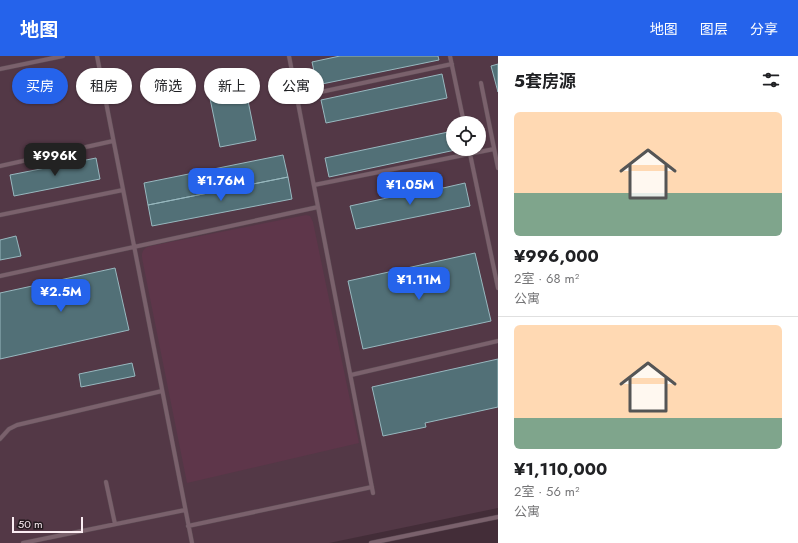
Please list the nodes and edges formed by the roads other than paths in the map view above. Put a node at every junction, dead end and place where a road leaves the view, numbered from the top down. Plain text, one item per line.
1 (63, 56) edge
2 (97, 56) edge
3 (289, 56) edge
4 (450, 56) edge
5 (452, 64) junction
6 (291, 68) edge
7 (0, 69) edge
8 (481, 83) dead end
9 (324, 91) edge
10 (298, 104) edge
11 (463, 116) edge
12 (113, 141) junction
13 (494, 149) junction
14 (486, 150) edge
15 (447, 156) edge
16 (471, 156) edge
17 (0, 166) edge
18 (498, 168) edge
19 (314, 185) junction
20 (123, 190) junction
21 (318, 207) junction
22 (0, 215) edge
23 (134, 247) junction
24 (0, 276) edge
25 (498, 288) edge
26 (498, 341) edge
27 (351, 375) junction
28 (162, 391) junction
29 (0, 439) edge
30 (106, 482) dead end
31 (372, 487) junction
32 (373, 493) dead end
33 (185, 510) junction
34 (498, 517) edge
35 (115, 524) junction
36 (188, 526) junction
37 (23, 543) edge
38 (192, 543) edge
39 (372, 543) edge

1 - 7 lane
2 - 12 lane
3 - 6 lane
4 - 5 lane
5 - 9 lane
5 - 11 lane
8 - 13 lane
10 - 19 lane
12 - 17 lane
12 - 20 lane
13 - 14 lane
13 - 18 lane
15 - 19 lane
16 - 25 lane
19 - 21 lane
20 - 22 lane
20 - 23 lane
21 - 23 lane
21 - 27 lane
23 - 24 lane
23 - 28 lane
26 - 27 lane
27 - 31 lane
28 - 29 lane
28 - 33 lane
30 - 35 lane
31 - 32 lane
31 - 36 lane
33 - 35 lane
33 - 36 lane
34 - 39 lane
35 - 37 lane
36 - 38 lane

